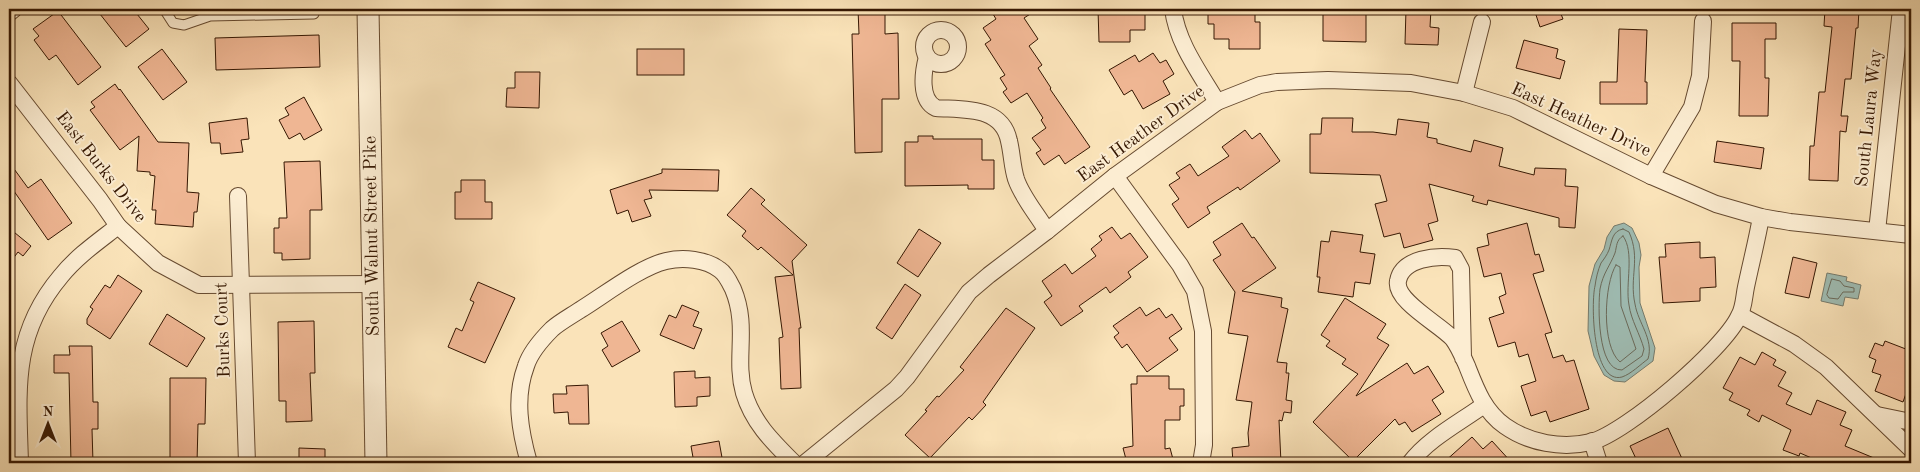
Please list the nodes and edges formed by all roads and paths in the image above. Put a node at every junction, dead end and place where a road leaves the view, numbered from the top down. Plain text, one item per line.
1 (14, 9) edge
2 (164, 9) edge
3 (368, 9) edge
4 (1173, 9) edge
5 (1901, 9) edge
6 (9, 13) edge
7 (314, 14) dead end
8 (1703, 21) dead end
9 (1482, 22) dead end
10 (927, 57) dead end
11 (9, 83) edge
12 (1464, 93) junction
13 (1217, 102) junction
14 (1115, 176) junction
15 (1652, 176) junction
16 (238, 196) dead end
17 (1762, 217) junction
18 (118, 226) junction
19 (1047, 231) junction
20 (1877, 231) junction
21 (1911, 235) edge
22 (373, 284) junction
23 (241, 286) junction
24 (1740, 315) junction
25 (1463, 358) junction
26 (1484, 405) junction
27 (1877, 415) junction
28 (1911, 422) edge
29 (14, 424) edge
30 (1592, 441) junction
31 (1911, 449) edge
32 (20, 463) edge
33 (247, 463) edge
34 (376, 463) edge
35 (529, 463) edge
36 (794, 463) edge
37 (805, 463) edge
38 (1201, 463) edge
39 (1410, 463) edge
40 (1599, 463) edge

1 - 6 street
2 - 7 lane
3 - 22 street, South Walnut Street Pike
4 - 13 street
5 - 20 street, South Laura Way
8 - 15 street
9 - 12 street
10 - 19 street
11 - 18 street, East Burks Drive
12 - 13 street, East Heather Drive
12 - 15 street, East Heather Drive
13 - 14 street, East Heather Drive
14 - 19 street, East Heather Drive
14 - 38 street
15 - 17 street, East Heather Drive
16 - 23 street, Burks Court
17 - 20 street, East Heather Drive
17 - 24 street
18 - 23 street, East Burks Drive
18 - 29 street
19 - 37 street, East Heather Drive
20 - 21 street, East Heather Drive
22 - 23 street, East Burks Drive
22 - 34 street, South Walnut Street Pike
23 - 33 street, Burks Court
24 - 27 street
24 - 30 street
25 - 25 street
25 - 26 street
26 - 30 street
26 - 39 street
27 - 28 street
27 - 31 street
29 - 32 street
30 - 40 street
35 - 36 street

